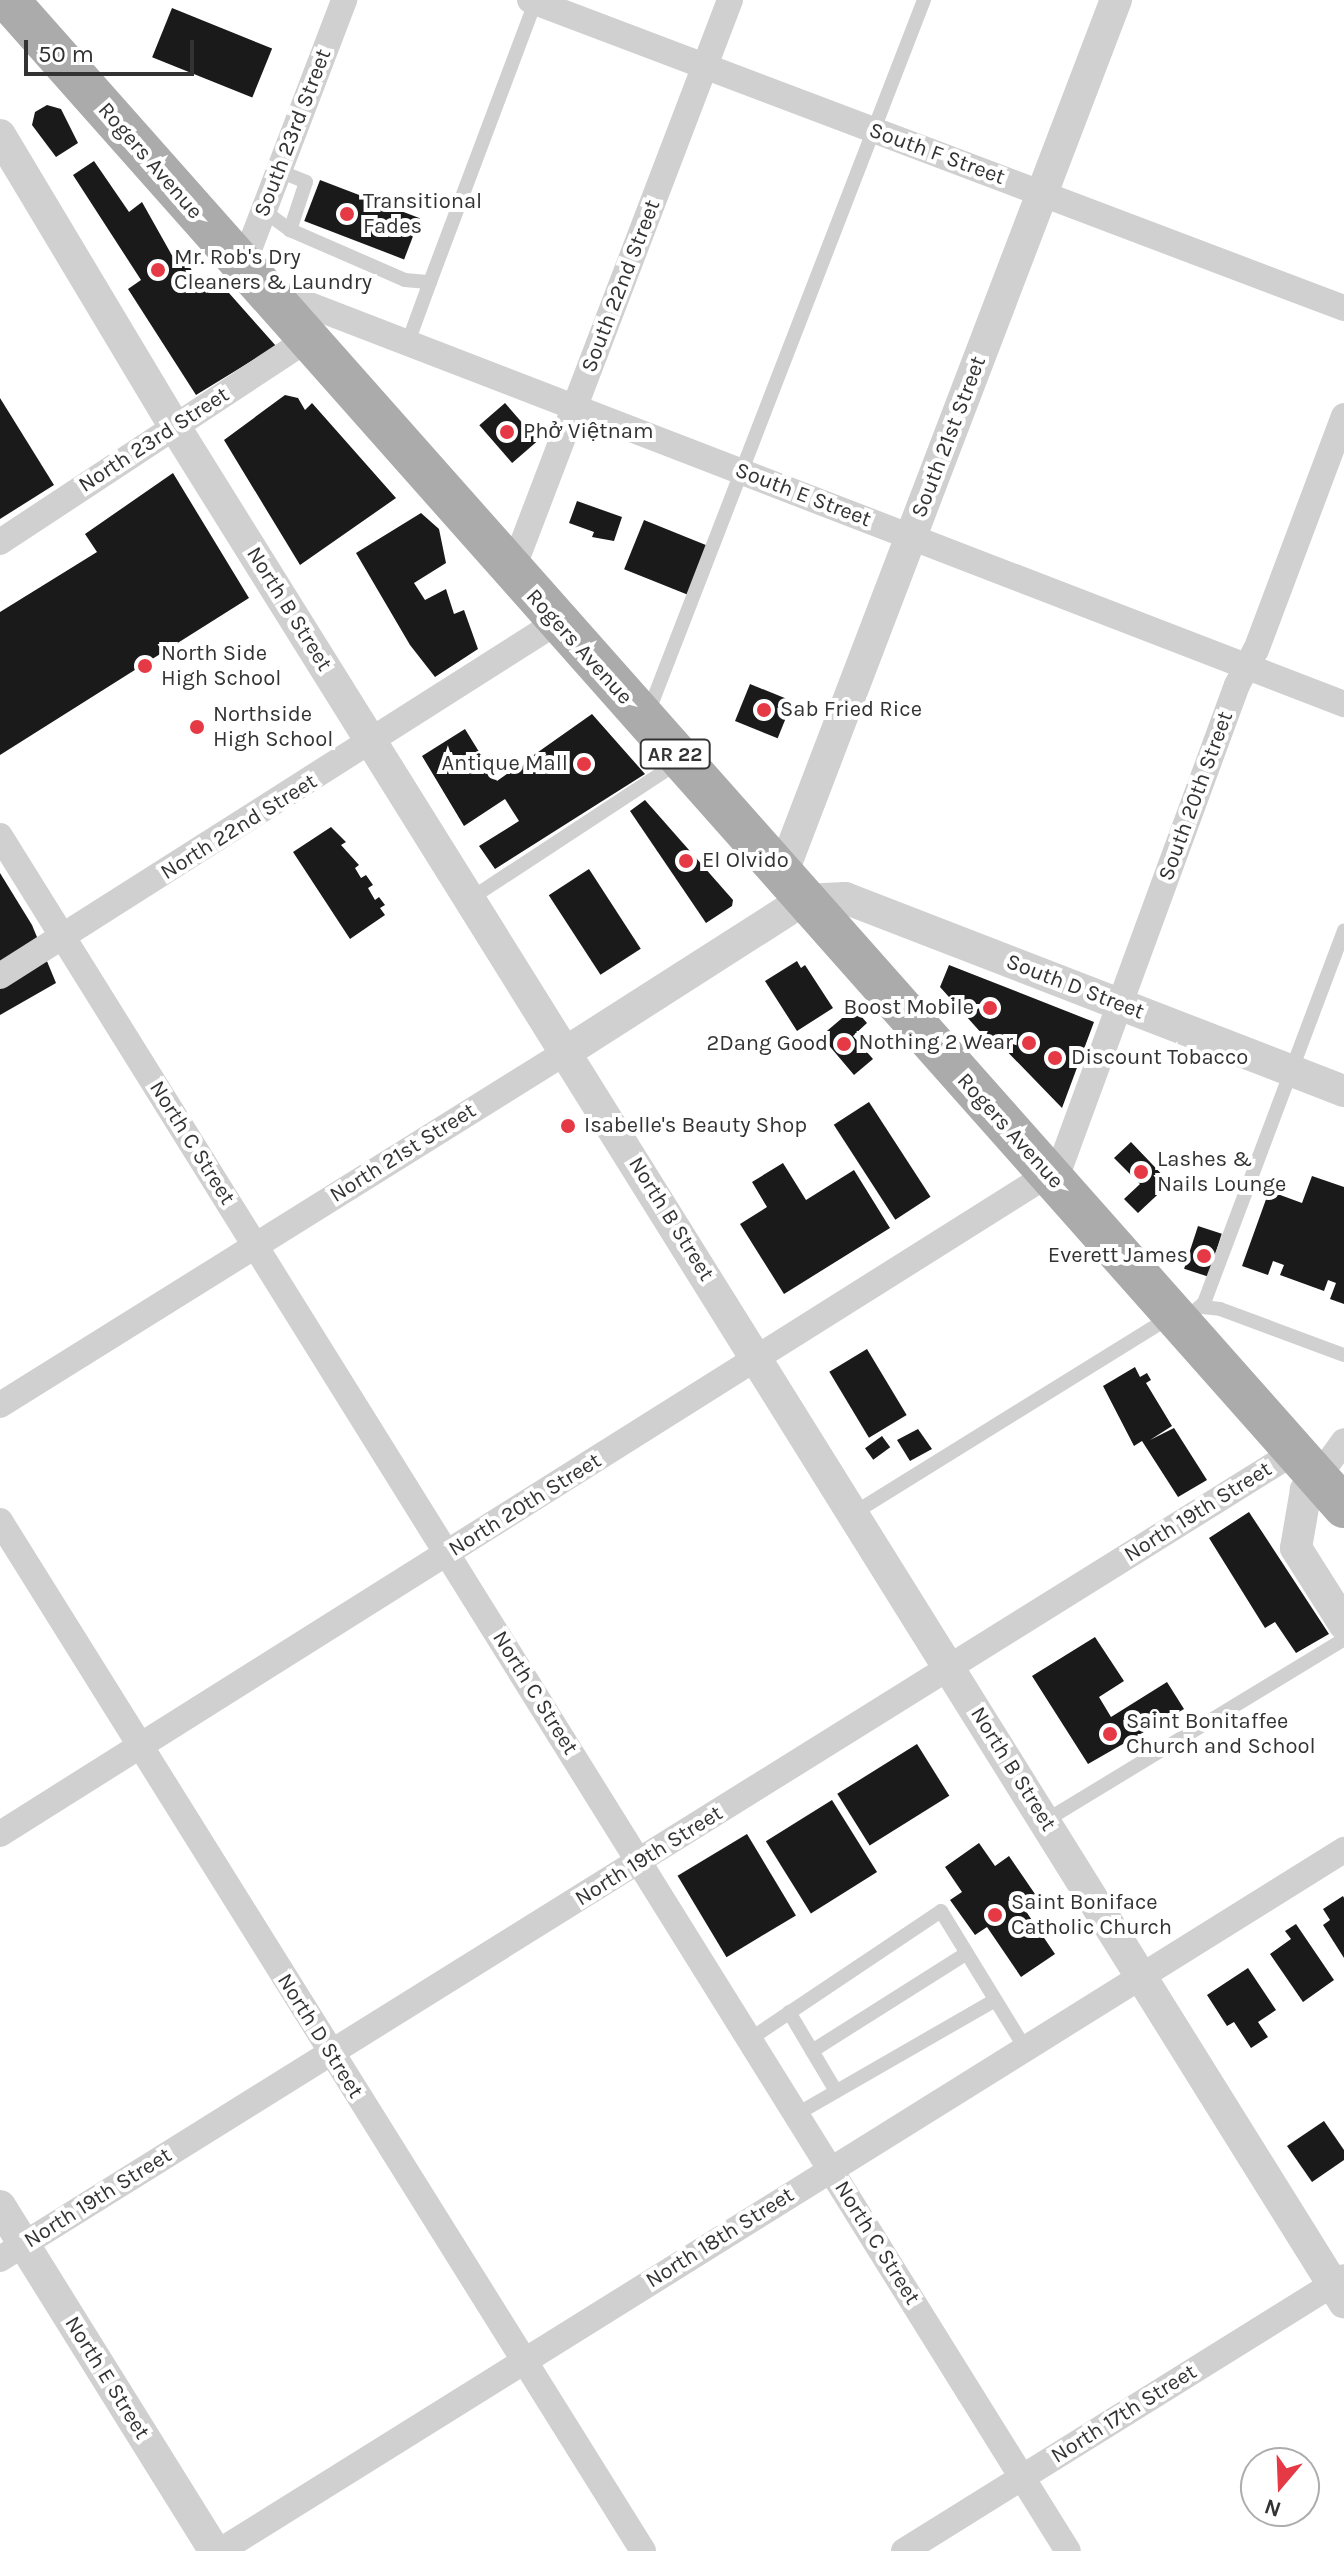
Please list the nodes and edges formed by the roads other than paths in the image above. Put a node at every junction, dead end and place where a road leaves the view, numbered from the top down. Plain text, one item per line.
1 (8, 0) edge
2 (344, 0) edge
3 (730, 0) edge
4 (924, 0) edge
5 (1116, 0) edge
6 (532, 1) edge
7 (705, 66) junction
8 (875, 131) junction
9 (0, 135) edge
10 (279, 171) junction
11 (1042, 194) junction
12 (264, 211) junction
13 (290, 230) junction
14 (252, 276) junction
15 (430, 282) junction
16 (1344, 308) edge
17 (308, 339) junction
18 (408, 342) junction
19 (574, 406) junction
20 (1344, 416) edge
21 (175, 427) junction
22 (740, 471) junction
23 (912, 537) junction
24 (0, 542) edge
25 (512, 571) junction
26 (557, 622) junction
27 (1247, 667) junction
28 (1344, 704) edge
29 (645, 721) junction
30 (373, 743) junction
31 (681, 761) junction
32 (0, 836) edge
33 (793, 887) junction
34 (470, 899) junction
35 (1344, 930) edge
36 (63, 936) junction
37 (0, 976) edge
38 (1122, 1004) junction
39 (566, 1052) junction
40 (1291, 1071) junction
41 (1344, 1091) edge
42 (1048, 1174) junction
43 (256, 1245) junction
44 (1185, 1315) junction
45 (1344, 1355) edge
46 (758, 1358) junction
47 (0, 1405) edge
48 (1344, 1441) edge
49 (1326, 1480) edge
50 (854, 1513) junction
51 (0, 1521) edge
52 (448, 1554) junction
53 (1344, 1624) edge
54 (1344, 1639) edge
55 (950, 1667) junction
56 (140, 1747) junction
57 (1045, 1821) junction
58 (0, 1834) edge
59 (1344, 1850) edge
60 (639, 1861) junction
61 (967, 1953) junction
62 (1142, 1976) junction
63 (995, 2000) junction
64 (789, 2012) junction
65 (750, 2039) junction
66 (1025, 2048) junction
67 (812, 2051) junction
68 (331, 2054) junction
69 (836, 2091) junction
70 (797, 2114) junction
71 (831, 2169) junction
72 (0, 2206) edge
73 (12, 2252) edge
74 (1340, 2288) edge
75 (523, 2361) junction
76 (1022, 2478) junction
77 (218, 2551) edge
78 (643, 2551) edge
79 (904, 2551) edge
80 (1068, 2551) edge

1 - 14 main road, Rogers Avenue / AR 22
2 - 10 street, South 23rd Street
3 - 7 street, South 22nd Street
4 - 8 lane
5 - 11 street, South 21st Street
6 - 7 street, South F Street
6 - 15 lane
7 - 8 street, South F Street
7 - 19 street, South 22nd Street
8 - 11 street, South F Street
8 - 22 lane
9 - 21 street, North B Street
10 - 12 street, South 23rd Street
10 - 13 lane
11 - 16 street, South F Street
11 - 23 street, South 21st Street
12 - 13 lane
12 - 14 street, South 23rd Street
13 - 15 lane
14 - 17 main road, Rogers Avenue / AR 22
14 - 18 street, South E Street
15 - 18 lane
17 - 21 street, North 23rd Street
17 - 25 main road, Rogers Avenue / AR 22
18 - 19 street, South E Street
19 - 22 street, South E Street
19 - 25 street, South 22nd Street
20 - 27 street, South 20th Street
21 - 24 street, North 23rd Street
21 - 30 street, North B Street
22 - 23 street, South E Street
22 - 29 lane
23 - 27 street, South E Street
23 - 33 street, South 21st Street
25 - 26 main road, Rogers Avenue / AR 22
26 - 29 main road, Rogers Avenue / AR 22
26 - 30 street, North 22nd Street
27 - 28 street, South E Street
27 - 38 street, South 20th Street
29 - 31 main road, Rogers Avenue / AR 22
30 - 34 street, North B Street
30 - 36 street, North 22nd Street
31 - 33 main road, Rogers Avenue / AR 22
31 - 34 lane
32 - 36 street, North C Street
33 - 38 street, South D Street
33 - 39 street, North 21st Street
33 - 42 main road, Rogers Avenue / AR 22
34 - 39 street, North B Street
35 - 40 lane
36 - 37 street, North 22nd Street
36 - 43 street, North C Street
38 - 40 street, South D Street
38 - 42 street, South 20th Street
39 - 43 street, North 21st Street
39 - 46 street, North B Street
40 - 41 street, South D Street
40 - 44 lane
42 - 44 main road, Rogers Avenue / AR 22
42 - 46 street, North 20th Street
43 - 47 street, North 21st Street
43 - 52 street, North C Street
44 - 45 lane
44 - 49 main road, Rogers Avenue / AR 22
44 - 50 lane
46 - 50 street, North B Street
46 - 52 street, North 20th Street
48 - 49 street
49 - 53 street
49 - 55 street, North 19th Street
50 - 55 street, North B Street
51 - 56 street, North D Street
52 - 56 street, North 20th Street
52 - 60 street, North C Street
54 - 57 lane
55 - 57 street, North B Street
55 - 60 street, North 19th Street
56 - 58 street, North 20th Street
56 - 68 street, North D Street
57 - 62 street, North B Street
59 - 62 street, North 18th Street
60 - 65 street, North C Street
60 - 68 street, North 19th Street
61 - 63 lane
61 - 64 lane
61 - 67 lane
62 - 66 street, North 18th Street
62 - 74 street, North B Street
63 - 66 lane
63 - 69 lane
64 - 65 lane
64 - 67 lane
65 - 70 street, North C Street
66 - 71 street, North 18th Street
67 - 69 lane
68 - 73 street, North 19th Street
68 - 75 street, North D Street
69 - 70 lane
70 - 71 street, North C Street
71 - 75 street, North 18th Street
71 - 76 street, North C Street
72 - 73 street, North E Street
73 - 77 street, North E Street
74 - 76 street, North 17th Street
75 - 77 street, North 18th Street
75 - 78 street, North D Street
76 - 79 street, North 17th Street
76 - 80 street, North C Street

